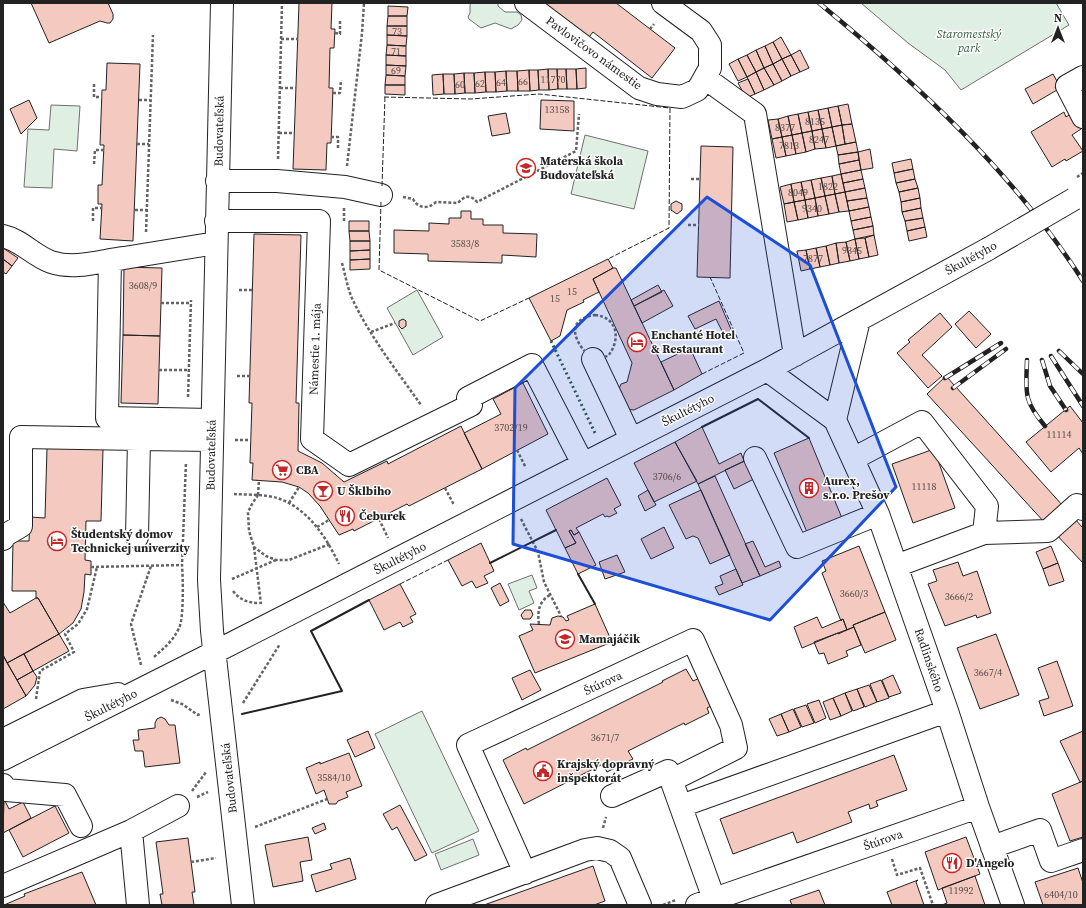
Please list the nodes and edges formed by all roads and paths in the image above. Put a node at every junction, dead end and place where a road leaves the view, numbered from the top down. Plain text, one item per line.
1 (222, 3) edge
2 (282, 3) edge
3 (364, 3) edge
4 (526, 3) edge
5 (663, 3) edge
6 (340, 20) dead end
7 (335, 33) dead end
8 (153, 35) dead end
9 (281, 39) junction
10 (298, 39) dead end
11 (1083, 77) edge
12 (705, 78) junction
13 (341, 80) dead end
14 (94, 84) dead end
15 (280, 88) junction
16 (296, 88) dead end
17 (333, 93) dead end
18 (102, 97) dead end
19 (139, 100) dead end
20 (150, 100) junction
21 (579, 114) dead end
22 (1083, 117) edge
23 (279, 133) junction
24 (294, 133) dead end
25 (331, 137) dead end
26 (137, 144) dead end
27 (149, 144) junction
28 (338, 149) dead end
29 (104, 150) dead end
30 (94, 164) dead end
31 (691, 179) dead end
32 (700, 179) dead end
33 (217, 181) junction
34 (277, 181) junction
35 (345, 187) junction
36 (381, 195) joint
37 (1078, 197) edge
38 (101, 208) dead end
39 (134, 210) dead end
40 (147, 210) junction
41 (93, 221) dead end
42 (216, 221) junction
43 (688, 225) dead end
44 (699, 225) dead end
45 (3, 236) edge
46 (216, 244) junction
47 (146, 254) junction
48 (110, 260) junction
49 (342, 263) dead end
50 (239, 290) dead end
51 (252, 290) dead end
52 (161, 303) dead end
53 (191, 303) dead end
54 (859, 320) junction
55 (395, 323) dead end
56 (371, 332) junction
57 (795, 355) junction
58 (593, 359) dead end
59 (159, 370) dead end
60 (189, 370) dead end
61 (767, 370) junction
62 (237, 376) dead end
63 (250, 376) dead end
64 (835, 420) junction
65 (435, 423) junction
66 (212, 430) junction
67 (631, 439) junction
68 (139, 440) junction
69 (236, 440) dead end
70 (251, 440) dead end
71 (517, 450) dead end
72 (755, 458) dead end
73 (853, 460) junction
74 (583, 464) junction
75 (526, 468) dead end
76 (260, 480) dead end
77 (299, 487) dead end
78 (445, 488) dead end
79 (234, 494) dead end
80 (258, 495) junction
81 (289, 503) junction
82 (454, 505) dead end
83 (1083, 508) edge
84 (878, 514) junction
85 (379, 518) dead end
86 (521, 519) dead end
87 (329, 520) dead end
88 (317, 527) junction
89 (984, 533) junction
90 (137, 537) dead end
91 (3, 538) edge
92 (388, 539) dead end
93 (330, 544) junction
94 (254, 547) junction
95 (276, 560) junction
96 (339, 564) dead end
97 (182, 565) dead end
98 (151, 566) junction
99 (896, 566) junction
100 (91, 567) dead end
101 (97, 567) junction
102 (257, 569) junction
103 (230, 580) dead end
104 (183, 582) dead end
105 (232, 586) dead end
106 (550, 595) junction
107 (561, 616) dead end
108 (539, 624) dead end
109 (215, 652) junction
110 (150, 660) dead end
111 (141, 665) dead end
112 (139, 690) junction
113 (35, 705) dead end
114 (947, 710) junction
115 (3, 740) edge
116 (3, 759) edge
117 (207, 770) dead end
118 (672, 780) junction
119 (3, 785) edge
120 (612, 796) joint
121 (327, 799) dead end
122 (185, 800) joint
123 (681, 806) junction
124 (978, 807) junction
125 (81, 826) dead end
126 (251, 828) dead end
127 (131, 831) junction
128 (992, 847) junction
129 (597, 848) junction
130 (1083, 850) edge
131 (890, 853) dead end
132 (216, 858) dead end
133 (191, 862) dead end
134 (525, 873) junction
135 (3, 886) edge
136 (705, 902) edge
137 (138, 905) edge
138 (243, 905) edge
139 (437, 905) edge
140 (640, 905) edge
141 (933, 905) edge
142 (1012, 905) edge

1 - 33 street, Budovateľská
2 - 9 path
3 - 35 path
4 - 12 street, Pavlovičovo námestie
5 - 12 street, Pavlovičovo námestie
6 - 7 path
8 - 20 path
9 - 10 path
9 - 15 path
11 - 22 street
12 - 57 street
13 - 17 path
14 - 18 path
15 - 16 path
15 - 23 path
19 - 20 path
20 - 27 path
21 - 36 path
23 - 24 path
23 - 34 path
25 - 28 path
26 - 27 path
27 - 40 path
29 - 30 path
31 - 32 path
33 - 34 street
33 - 42 street, Budovateľská
34 - 35 street
35 - 36 street
37 - 54 street, Škultétyho, bridge
38 - 41 path
39 - 40 path
40 - 47 path
42 - 46 street, Budovateľská
42 - 65 street, Námestie 1. mája
43 - 44 path
45 - 48 street
46 - 47 street
46 - 66 street, Budovateľská
47 - 48 street
48 - 66 street
49 - 56 path
50 - 51 path
52 - 53 path
54 - 57 street, Škultétyho
54 - 64 street
55 - 56 path
56 - 65 path
57 - 61 street, Škultétyho
58 - 67 street
59 - 60 path
61 - 64 street, Radlinského
61 - 67 street, Škultétyho
62 - 63 path
64 - 73 street, Radlinského
65 - 74 street, Námestie 1. mája
66 - 68 street
66 - 109 street, Budovateľská
67 - 74 street, Škultétyho
68 - 90 street
68 - 91 street
69 - 70 path
71 - 75 path
72 - 84 street
73 - 84 street, Radlinského
73 - 89 street
74 - 109 street, Škultétyho
76 - 80 path
77 - 81 path
78 - 82 path
79 - 80 path
80 - 81 path
80 - 94 path
81 - 88 path
83 - 89 street
84 - 99 street, Radlinského
85 - 92 path
86 - 106 path
87 - 88 path
88 - 93 path
89 - 99 street
93 - 95 path
93 - 96 path
94 - 95 path
94 - 102 path
95 - 102 path
97 - 98 path
98 - 101 path
98 - 111 path
99 - 114 street, Radlinského
100 - 101 path
101 - 113 path
102 - 103 path
102 - 105 path
104 - 110 path
106 - 107 path
106 - 108 path
109 - 112 street, Škultétyho
109 - 138 street, Budovateľská
112 - 115 street
112 - 116 street, Škultétyho
114 - 123 street
114 - 124 street, Radlinského
117 - 122 path
118 - 120 street
118 - 123 street
118 - 134 street, Štúrova
119 - 125 street
120 - 129 path
121 - 126 path
122 - 127 street
123 - 136 street
124 - 128 street, Radlinského
124 - 136 street, Štúrova
127 - 135 street
127 - 137 street
128 - 130 street
128 - 142 street, Radlinského
129 - 134 street
129 - 140 street
131 - 141 path
132 - 133 path
134 - 139 street

